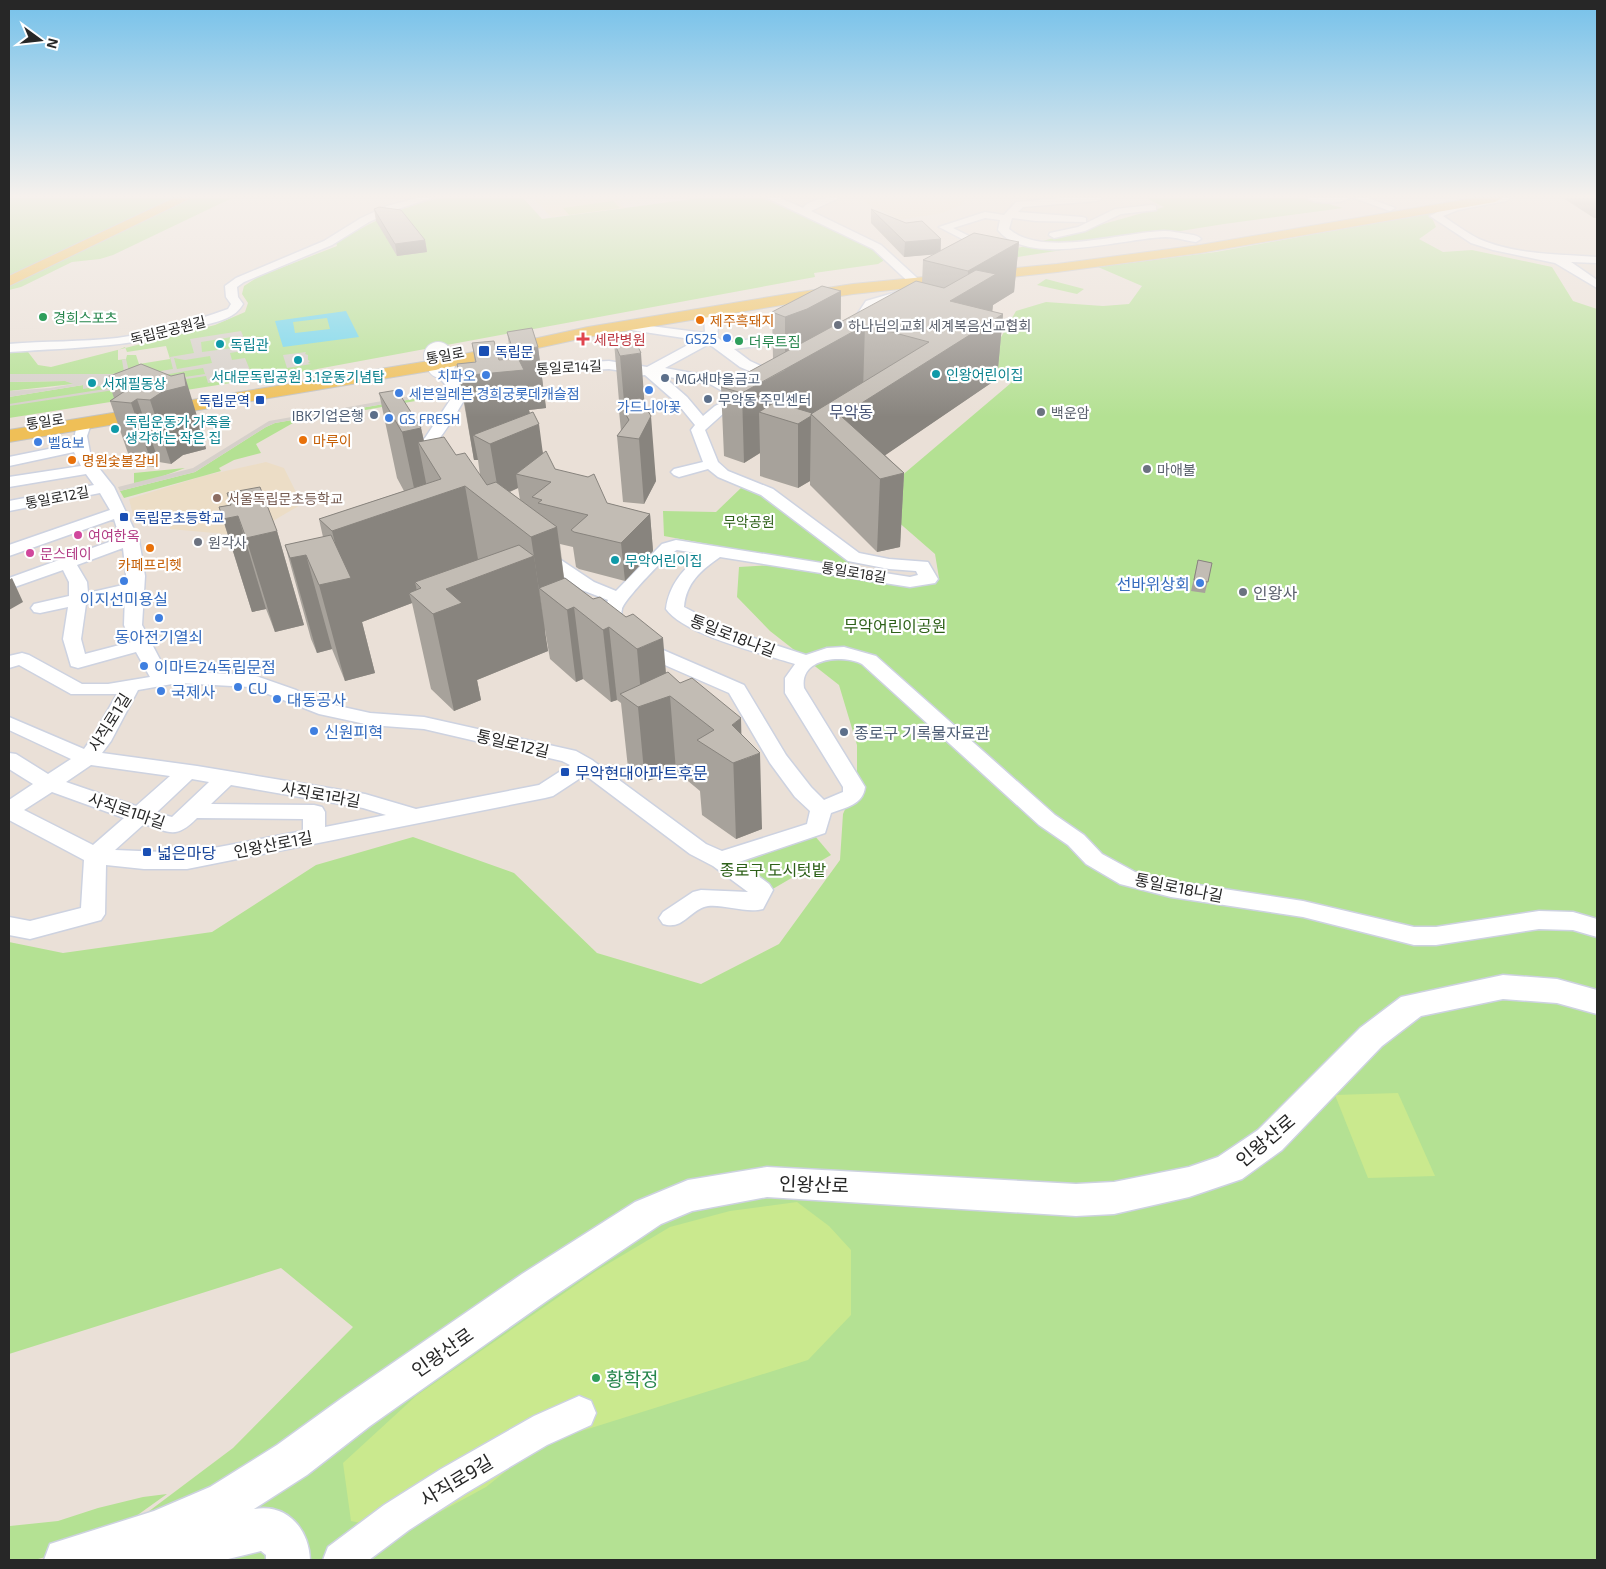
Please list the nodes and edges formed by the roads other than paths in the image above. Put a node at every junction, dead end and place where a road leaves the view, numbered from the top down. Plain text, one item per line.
1 (22, 271) edge
2 (31, 271) edge
3 (43, 271) edge
4 (261, 271) edge
5 (905, 271) edge
6 (970, 271) edge
7 (1015, 271) edge
8 (1580, 271) edge
9 (9, 277) edge
10 (1592, 277) edge
11 (914, 279) junction
12 (9, 282) edge
13 (1597, 285) edge
14 (9, 288) edge
15 (710, 313) junction
16 (631, 326) junction
17 (877, 333) edge
18 (816, 334) edge
19 (710, 338) junction
20 (724, 347) junction
21 (9, 348) edge
22 (439, 360) junction
23 (460, 360) junction
24 (650, 370) junction
25 (538, 382) dead end
26 (479, 391) edge
27 (461, 394) junction
28 (746, 398) junction
29 (84, 424) junction
30 (702, 425) junction
31 (9, 426) edge
32 (9, 436) edge
33 (431, 441) junction
34 (79, 447) junction
35 (441, 456) edge
36 (9, 461) edge
37 (711, 464) junction
38 (396, 465) edge
39 (89, 469) junction
40 (679, 472) dead end
41 (9, 482) edge
42 (106, 487) junction
43 (9, 506) edge
44 (119, 512) junction
45 (131, 540) junction
46 (528, 545) edge
47 (9, 551) edge
48 (718, 551) junction
49 (67, 563) junction
50 (9, 584) edge
51 (135, 588) junction
52 (620, 599) junction
53 (78, 600) junction
54 (40, 608) dead end
55 (143, 645) junction
56 (9, 662) edge
57 (808, 662) junction
58 (178, 678) junction
59 (131, 686) junction
60 (9, 723) edge
61 (86, 758) junction
62 (9, 759) edge
63 (585, 765) junction
64 (187, 772) junction
65 (226, 778) junction
66 (48, 782) junction
67 (821, 809) junction
68 (9, 811) edge
69 (191, 811) junction
70 (140, 816) junction
71 (414, 816) junction
72 (314, 836) junction
73 (96, 856) junction
74 (721, 860) junction
75 (670, 918) dead end
76 (9, 926) edge
77 (1597, 928) edge
78 (1597, 1002) edge
79 (579, 1413) dead end
80 (66, 1560) edge
81 (160, 1560) edge
82 (288, 1560) edge
83 (341, 1560) edge

1 - 9 main road
2 - 12 main road
3 - 14 main road
4 - 21 street, 독립문공원길
5 - 11 street
6 - 11 main road, 통일로
7 - 11 main road, 통일로
8 - 10 street
10 - 13 street
11 - 15 main road, 통일로
11 - 17 street
11 - 22 main road, 통일로
15 - 16 main road, 통일로
15 - 19 street
16 - 19 street
16 - 23 main road, 통일로
18 - 20 street
19 - 20 street
19 - 24 street
20 - 28 street
22 - 23 main road, 통일로
22 - 27 street, 통일로
22 - 29 main road, 통일로
22 - 31 main road, 통일로
23 - 24 street, 통일로14길
24 - 25 street, 통일로14길
24 - 28 street, 통일로14길
24 - 30 street
26 - 27 street
27 - 33 street
28 - 30 street
29 - 32 main road, 통일로
29 - 34 street
30 - 37 street
33 - 35 street
33 - 38 street
34 - 36 street
34 - 39 street, 통일로12길
37 - 40 street
37 - 48 street, 통일로18길
39 - 41 street, 통일로12길
39 - 42 street, 통일로12길
42 - 43 street, 통일로12길
42 - 44 street, 통일로12길
44 - 45 street, 통일로12길
44 - 47 street, 통일로12길
45 - 49 street
45 - 51 street, 통일로12길
46 - 52 street
48 - 52 street, 통일로18길
48 - 57 street, 통일로18나길
49 - 50 street
49 - 53 street
51 - 53 street
51 - 55 street, 통일로12길
52 - 67 street, 통일로18길
53 - 54 street
53 - 55 street
55 - 58 street, 통일로12길
56 - 59 street, 사직로1길
57 - 67 street
57 - 77 street, 통일로18나길
58 - 59 street, 사직로1길
58 - 63 street, 통일로12길
59 - 61 street, 사직로1길
60 - 61 street, 사직로1라길
61 - 64 street, 사직로1라길
61 - 66 street
62 - 66 street, 사직로1마길
63 - 71 street, 인왕산로1길
63 - 74 street, 통일로12길
64 - 65 street, 사직로1라길
64 - 70 street
65 - 69 street
65 - 71 street, 사직로1라길
66 - 68 street
66 - 70 street, 사직로1마길
67 - 74 street
68 - 73 street
69 - 70 street, 사직로1마길
69 - 72 street, 사직로1마길
70 - 73 street
71 - 72 street, 인왕산로1길
72 - 73 street, 인왕산로1길
73 - 76 street
74 - 75 street, 통일로12길
78 - 80 street, 인왕산로
79 - 83 street, 사직로9길
81 - 82 street

